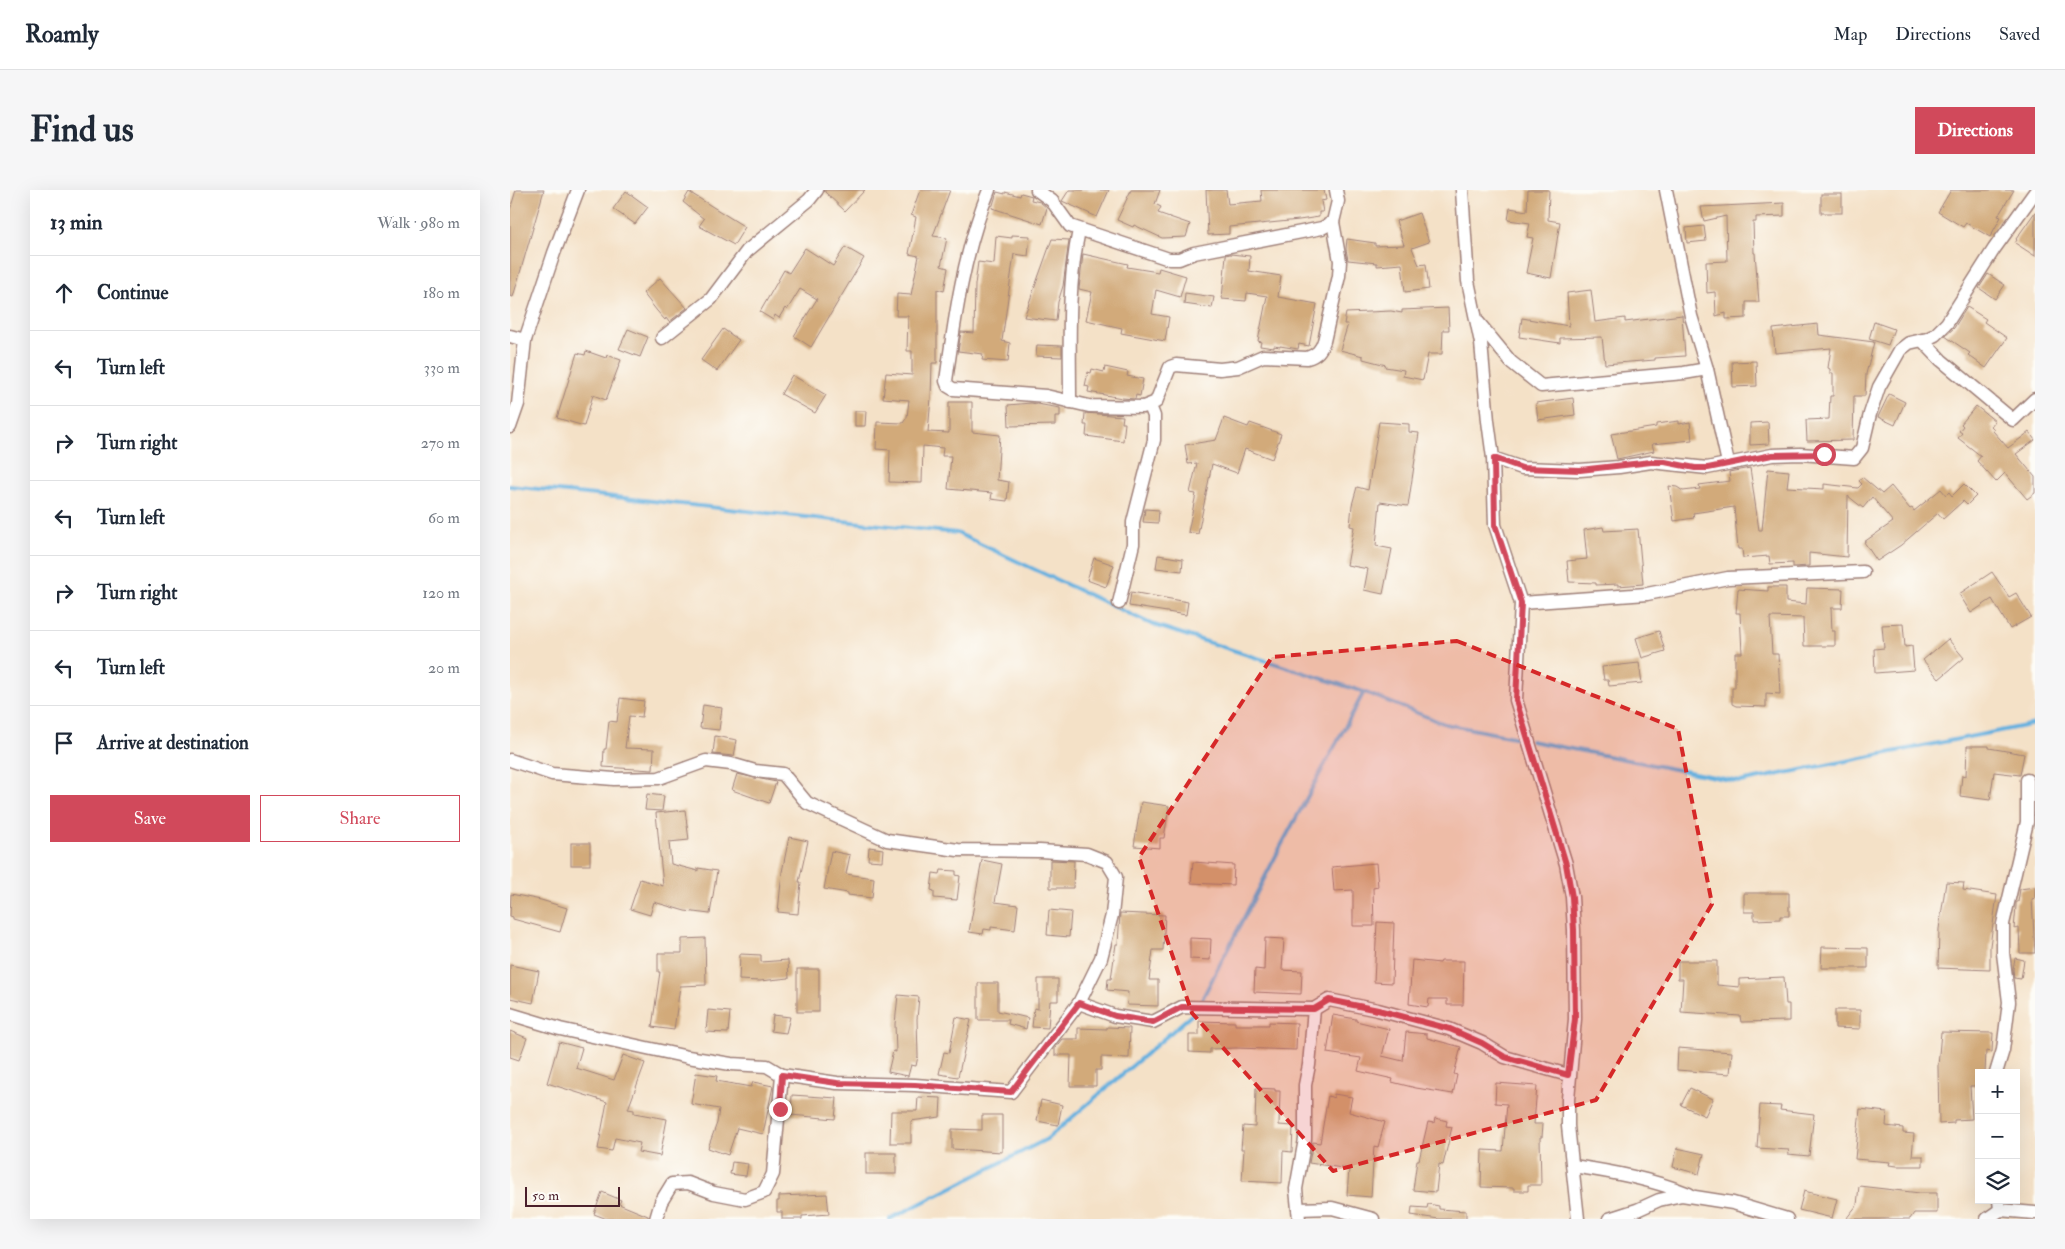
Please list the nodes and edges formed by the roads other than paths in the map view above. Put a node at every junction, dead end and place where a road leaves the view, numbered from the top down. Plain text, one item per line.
1 (578, 190) edge
2 (817, 190) edge
3 (989, 190) edge
4 (1037, 190) edge
5 (1336, 190) edge
6 (1462, 190) edge
7 (1666, 190) edge
8 (2035, 192) edge
9 (1333, 222) junction
10 (1079, 230) junction
11 (1477, 320) junction
12 (510, 336) edge
13 (662, 338) dead end
14 (525, 340) junction
15 (1922, 340) junction
16 (1707, 369) junction
17 (2035, 399) edge
18 (1070, 402) junction
19 (1150, 406) junction
20 (510, 427) edge
21 (1494, 458) junction
22 (1728, 463) junction
23 (1863, 572) dead end
24 (1119, 603) dead end
25 (1521, 603) junction
26 (510, 760) edge
27 (2027, 780) dead end
28 (1079, 1003) junction
29 (1314, 1009) junction
30 (510, 1014) edge
31 (1997, 1069) edge
32 (782, 1075) junction
33 (1568, 1075) junction
34 (1573, 1166) junction
35 (1693, 1195) junction
36 (2000, 1205) edge
37 (2035, 1213) edge
38 (1299, 1214) edge
39 (656, 1219) edge
40 (1373, 1219) edge
41 (1578, 1219) edge
42 (1609, 1219) edge
43 (1787, 1219) edge
44 (1987, 1219) edge

1 - 14 street
2 - 13 street
3 - 18 street
4 - 10 street
5 - 9 street
6 - 11 street
7 - 16 street
8 - 15 street
9 - 10 street
9 - 19 street
10 - 18 street
11 - 16 street
11 - 21 street
12 - 14 street
14 - 20 street
15 - 17 street
15 - 22 street
16 - 22 street
18 - 19 street
19 - 24 street
21 - 22 street
21 - 25 street
23 - 25 street
25 - 33 street
26 - 28 street
27 - 31 street
28 - 29 street
28 - 32 street
29 - 33 street
29 - 38 street
30 - 32 street
32 - 39 street
33 - 34 street
34 - 35 street
34 - 41 street
35 - 42 street
35 - 43 street
36 - 37 street
36 - 44 street
38 - 40 street

